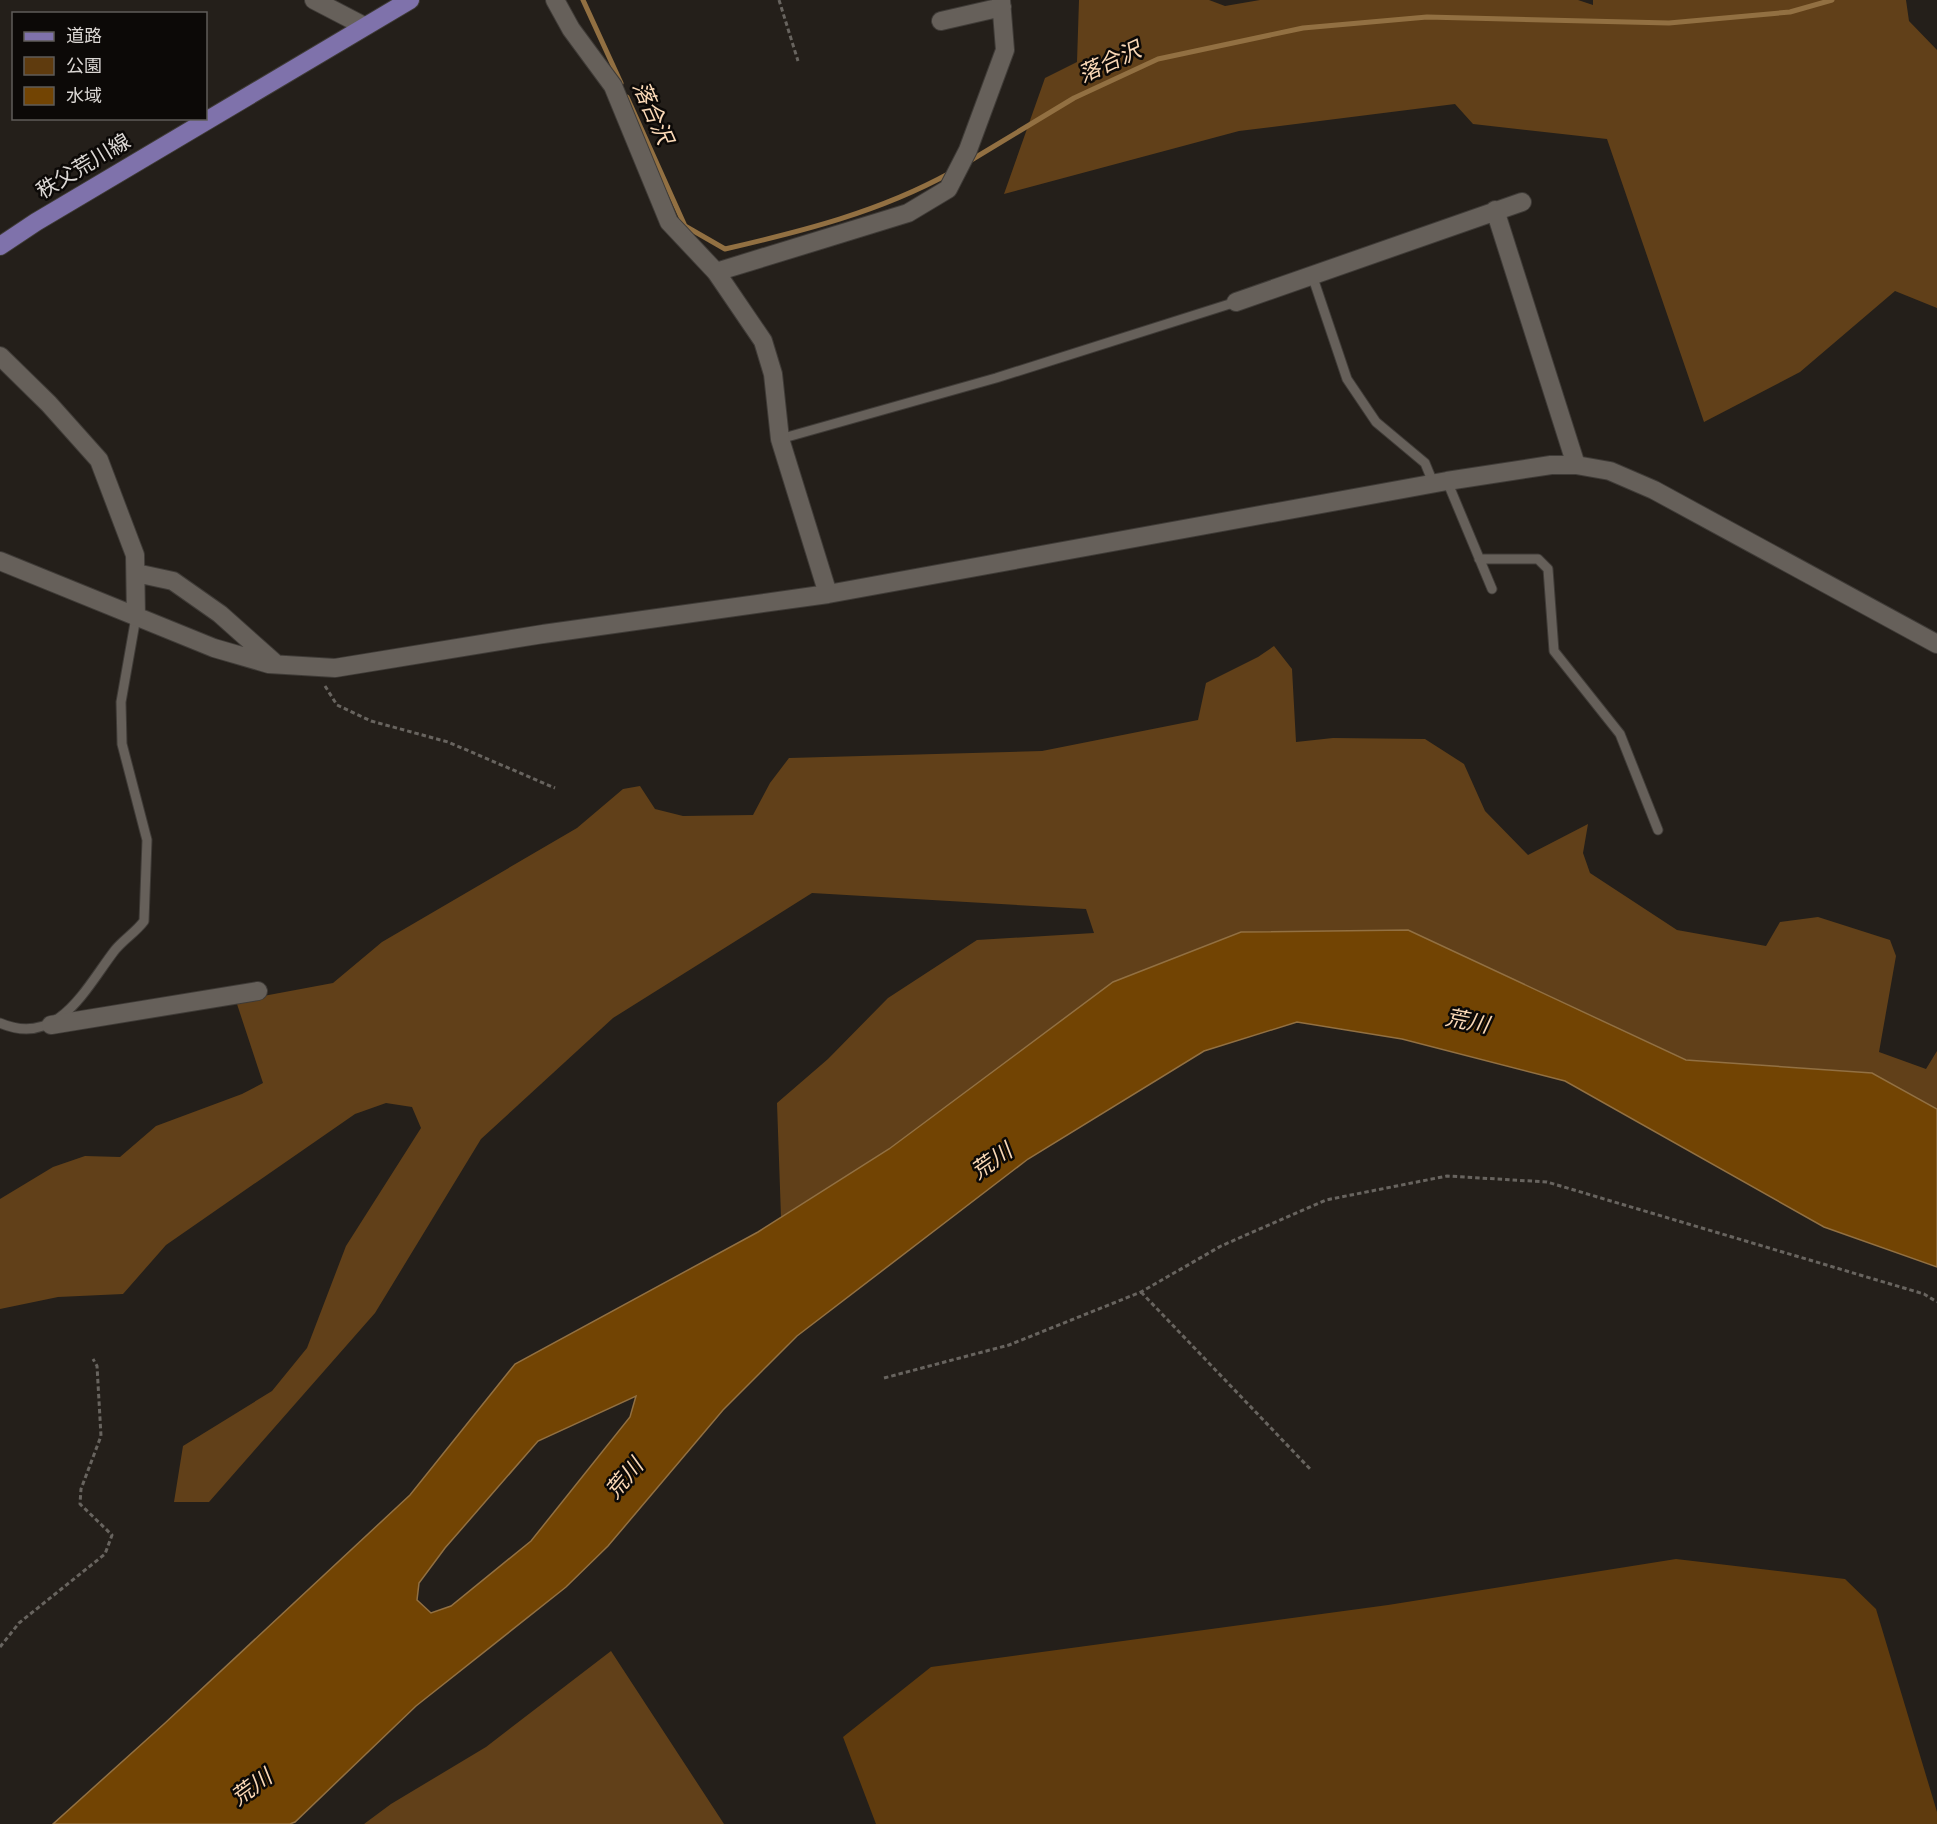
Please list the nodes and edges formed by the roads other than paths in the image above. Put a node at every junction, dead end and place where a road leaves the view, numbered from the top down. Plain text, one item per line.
1 (314, 0) edge
2 (410, 0) edge
3 (555, 0) edge
4 (1002, 4) edge
5 (941, 21) dead end
6 (364, 26) junction
7 (1522, 202) dead end
8 (1496, 210) junction
9 (0, 246) edge
10 (716, 272) junction
11 (1312, 275) junction
12 (1236, 302) joint
13 (0, 356) edge
14 (780, 439) junction
15 (1576, 465) junction
16 (1440, 483) junction
17 (1479, 559) junction
18 (0, 561) edge
19 (136, 573) junction
20 (1492, 589) dead end
21 (828, 594) junction
22 (136, 617) junction
23 (1937, 644) edge
24 (276, 664) junction
25 (1658, 830) dead end
26 (258, 991) dead end
27 (0, 1023) edge
28 (51, 1025) junction

1 - 6 street
2 - 6 main road, 秩父荒川線
3 - 10 street
4 - 5 street
4 - 10 street
6 - 9 main road, 秩父荒川線
7 - 8 street
8 - 11 street
8 - 15 street
10 - 14 street
11 - 12 street
11 - 16 lane
12 - 14 lane
13 - 19 street
14 - 21 street
15 - 16 street
15 - 23 street
16 - 17 lane
16 - 21 street
17 - 20 lane
17 - 25 lane
18 - 22 street
19 - 22 street
19 - 24 street
21 - 24 street
22 - 24 street
22 - 28 lane
26 - 28 street
27 - 28 lane

